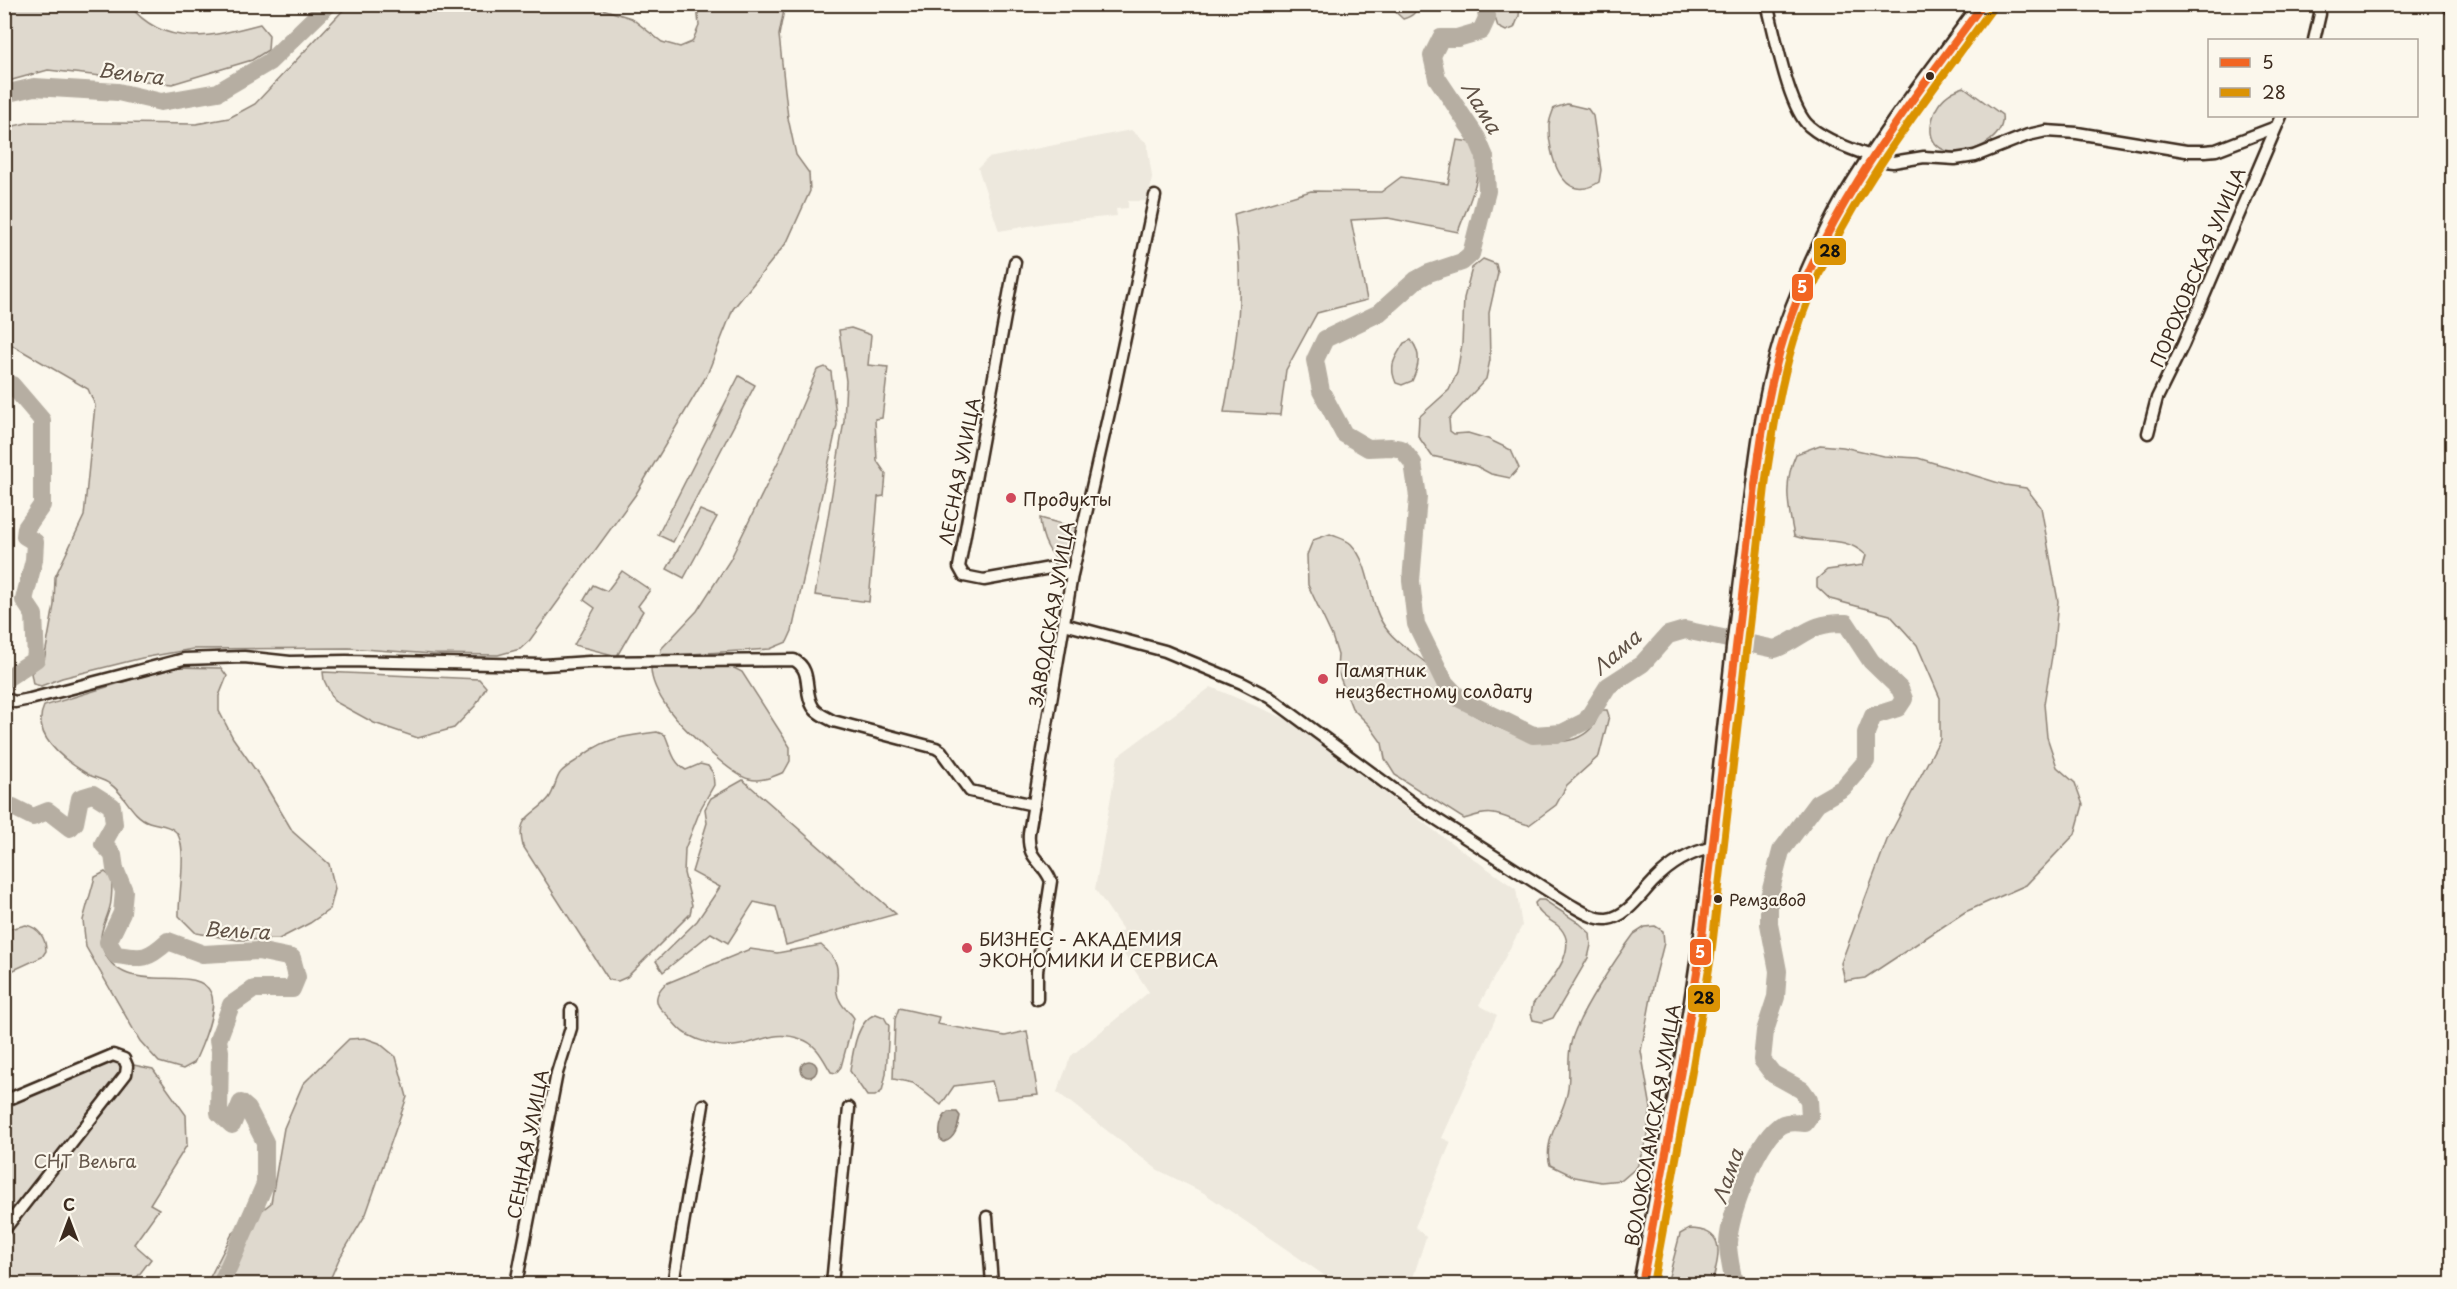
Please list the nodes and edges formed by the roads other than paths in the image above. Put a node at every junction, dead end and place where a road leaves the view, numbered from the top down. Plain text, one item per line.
1 (1767, 4) edge
2 (1983, 4) edge
3 (2319, 4) edge
4 (2447, 4) edge
5 (2452, 10) edge
6 (2314, 39) edge
7 (2281, 117) edge
8 (2276, 127) junction
9 (1872, 156) junction
10 (1155, 196) dead end
11 (1015, 262) dead end
12 (2148, 433) dead end
13 (1072, 575) junction
14 (1064, 624) junction
15 (4, 698) edge
16 (1034, 805) junction
17 (1714, 847) junction
18 (1037, 999) dead end
19 (571, 1010) dead end
20 (4, 1101) edge
21 (703, 1105) dead end
22 (849, 1108) dead end
23 (987, 1217) dead end
24 (4, 1230) edge
25 (516, 1284) edge
26 (672, 1284) edge
27 (832, 1284) edge
28 (992, 1284) edge
29 (1642, 1284) edge

1 - 9 street
2 - 9 main road, ВОЛОКОЛАМСКАЯ УЛИЦА
3 - 6 street
4 - 5 street
7 - 8 street, ПОРОХОВСКАЯ УЛИЦА
8 - 9 street
8 - 12 street, ПОРОХОВСКАЯ УЛИЦА
9 - 17 main road, ВОЛОКОЛАМСКАЯ УЛИЦА
10 - 13 street, ЗАВОДСКАЯ УЛИЦА
11 - 13 street, ЛЕСНАЯ УЛИЦА
13 - 14 street, ЗАВОДСКАЯ УЛИЦА
14 - 16 street, ЗАВОДСКАЯ УЛИЦА
14 - 17 street
15 - 16 street
16 - 18 street, ЗАВОДСКАЯ УЛИЦА
17 - 29 main road, ВОЛОКОЛАМСКАЯ УЛИЦА
19 - 25 street, СЕННАЯ УЛИЦА
20 - 24 street
21 - 26 street
22 - 27 street
23 - 28 street

